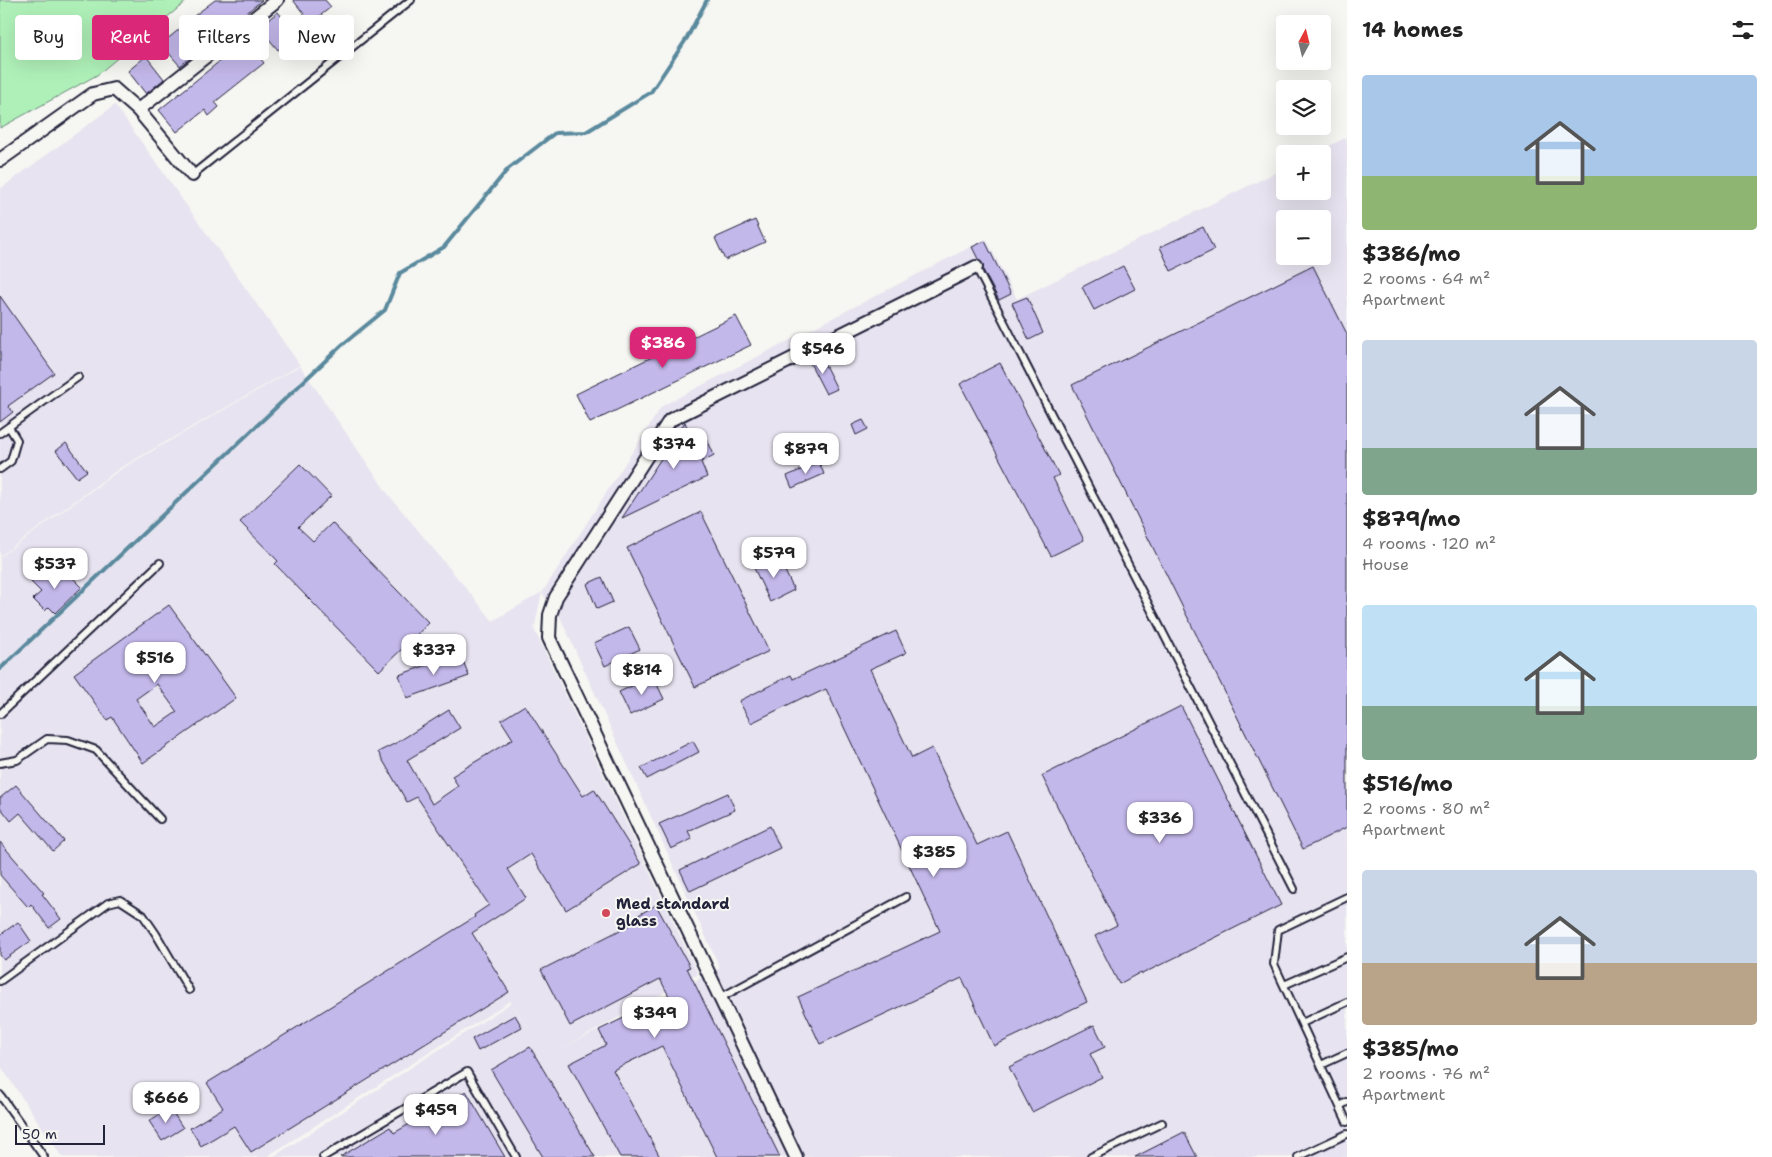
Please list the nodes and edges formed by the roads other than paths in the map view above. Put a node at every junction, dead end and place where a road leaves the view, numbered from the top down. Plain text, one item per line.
1 (278, 0) edge
2 (411, 0) edge
3 (138, 110) junction
4 (0, 160) edge
5 (192, 175) joint
6 (976, 267) joint
7 (78, 377) dead end
8 (9, 427) junction
9 (0, 433) edge
10 (0, 469) edge
11 (160, 563) dead end
12 (0, 714) edge
13 (0, 763) edge
14 (160, 819) dead end
15 (1294, 888) dead end
16 (1347, 897) edge
17 (906, 898) dead end
18 (1347, 957) edge
19 (0, 981) edge
20 (1284, 985) junction
21 (189, 990) dead end
22 (720, 998) junction
23 (1347, 1002) edge
24 (1302, 1023) junction
25 (1347, 1053) edge
26 (1321, 1066) junction
27 (0, 1095) edge
28 (1347, 1102) edge
29 (1340, 1106) junction
30 (1347, 1122) edge
31 (1162, 1123) dead end
32 (1347, 1134) edge
33 (44, 1157) edge
34 (323, 1157) edge
35 (516, 1157) edge
36 (796, 1157) edge
37 (1091, 1157) edge
38 (1298, 1157) edge

1 - 3 street
2 - 5 lane
3 - 4 street
3 - 5 street
6 - 15 lane
6 - 22 street
7 - 8 lane
8 - 9 lane
8 - 10 lane
11 - 12 lane
13 - 14 lane
16 - 20 lane
17 - 22 lane
18 - 20 lane
19 - 21 lane
20 - 24 lane
22 - 36 street
23 - 24 lane
24 - 26 lane
25 - 26 lane
26 - 29 lane
27 - 33 lane
28 - 29 lane
29 - 30 lane
31 - 37 lane
32 - 38 lane
34 - 35 lane

